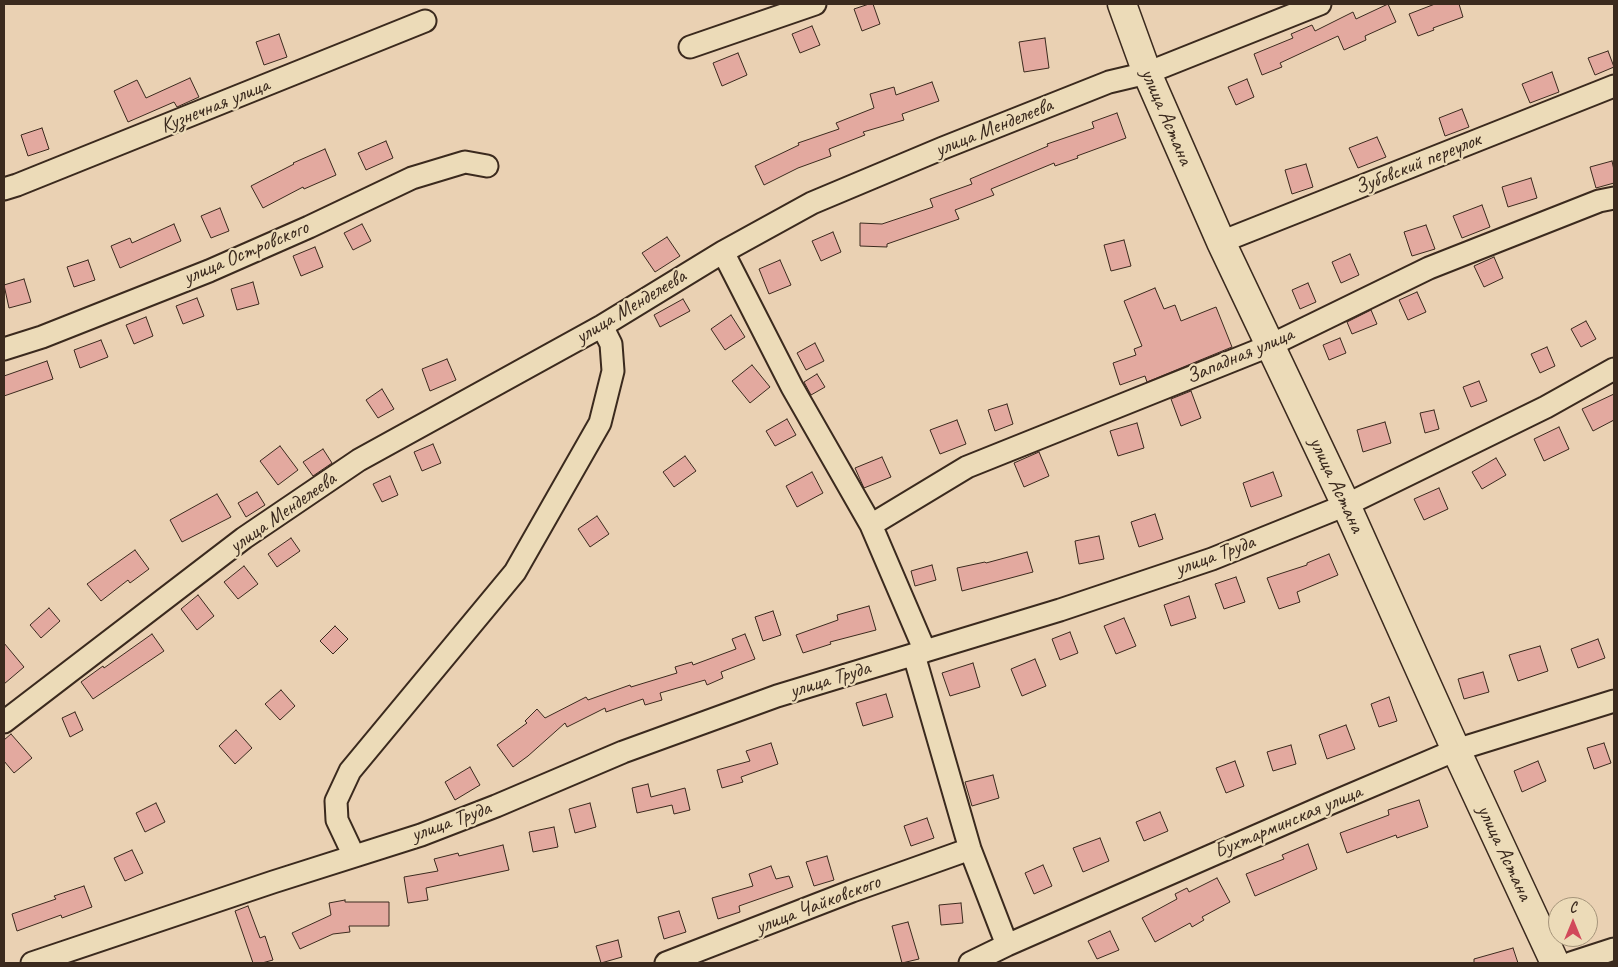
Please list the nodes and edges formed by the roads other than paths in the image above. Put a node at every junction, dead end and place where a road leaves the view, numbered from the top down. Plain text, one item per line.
1 (816, 4) edge
2 (1122, 4) edge
3 (1320, 4) edge
4 (425, 21) dead end
5 (690, 47) dead end
6 (1147, 72) junction
7 (1614, 86) edge
8 (487, 166) dead end
9 (4, 189) edge
10 (1614, 198) edge
11 (1221, 242) junction
12 (723, 252) junction
13 (602, 326) junction
14 (1269, 346) junction
15 (4, 350) edge
16 (1614, 369) edge
17 (1346, 505) junction
18 (871, 525) junction
19 (919, 653) junction
20 (1614, 701) edge
21 (4, 722) edge
22 (1456, 750) junction
23 (970, 849) junction
24 (354, 856) junction
25 (1007, 945) junction
26 (1614, 949) edge
27 (32, 963) edge
28 (666, 963) edge
29 (970, 963) edge
30 (1555, 963) edge
31 (1571, 963) edge

1 - 5 street
2 - 6 street, улица Астана
3 - 6 street, улица Менделеева
4 - 9 street, Кузнечная улица
6 - 11 street, улица Астана
6 - 12 street, улица Менделеева
7 - 11 street, Зубовский переулок
8 - 15 street, улица Островского
10 - 14 street, Западная улица
11 - 14 street, улица Астана
12 - 13 street, улица Менделеева
12 - 18 street
13 - 21 street, улица Менделеева
13 - 24 street
14 - 17 street, улица Астана
14 - 18 street, Западная улица
16 - 17 street, улица Труда
17 - 19 street, улица Труда
17 - 22 street, улица Астана
18 - 19 street
19 - 23 street
19 - 24 street, улица Труда
20 - 22 street, Бухтарминская улица
22 - 25 street, Бухтарминская улица
22 - 30 street, улица Астана
23 - 25 street
23 - 28 street, улица Чайковского
24 - 27 street, улица Труда
25 - 29 street, Бухтарминская улица
26 - 31 street

